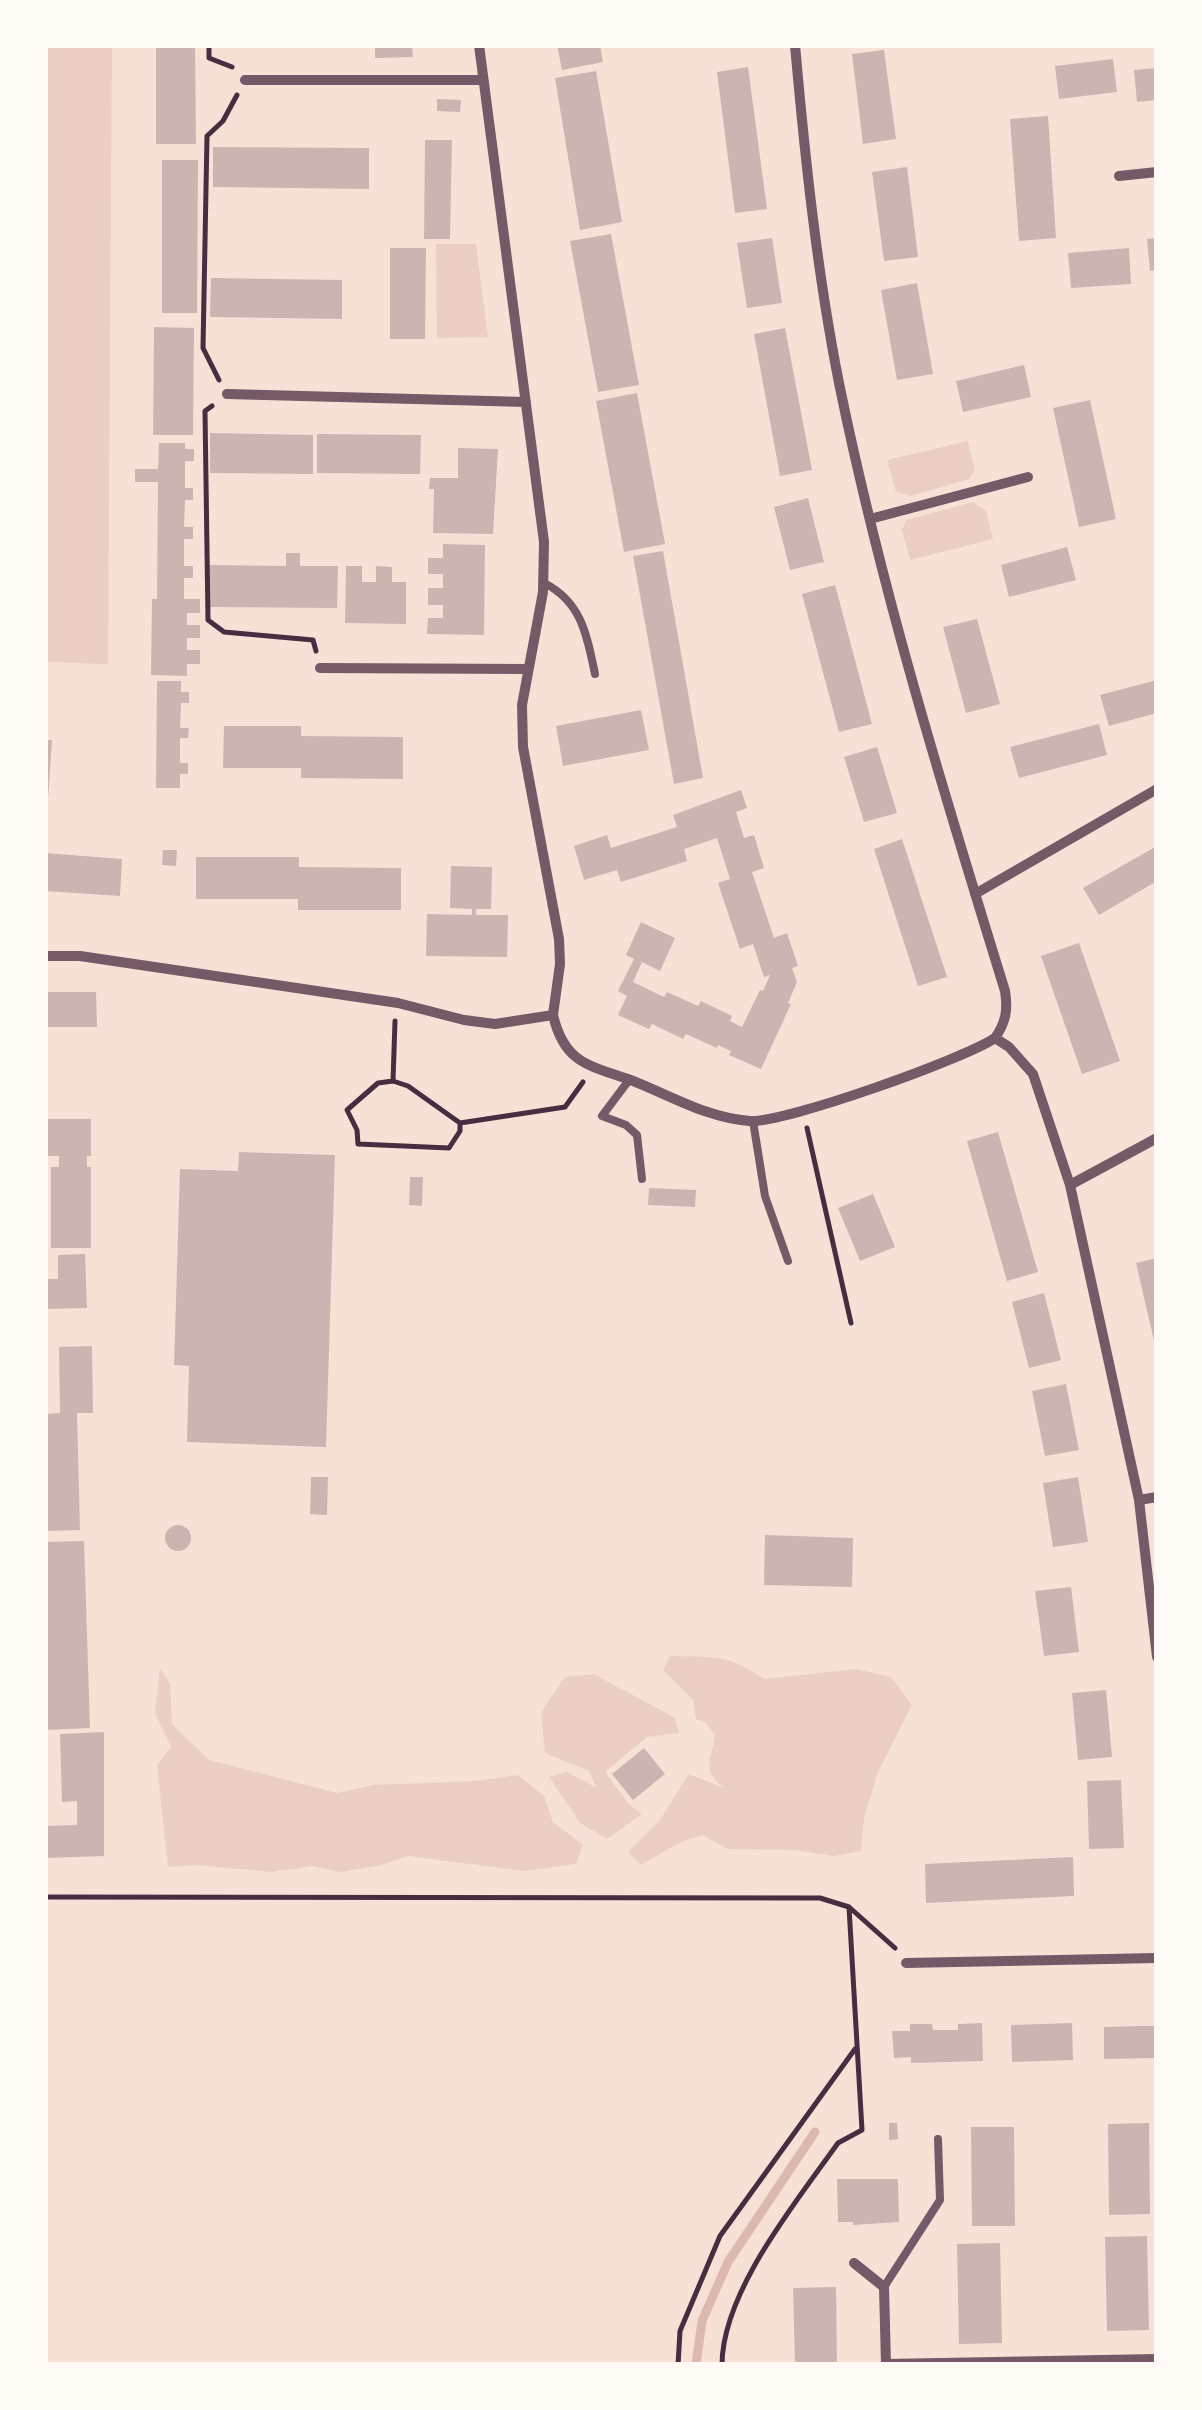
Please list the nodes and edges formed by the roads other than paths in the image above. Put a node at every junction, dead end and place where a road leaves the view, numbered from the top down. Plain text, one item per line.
1 (479, 45) edge
2 (795, 45) edge
3 (245, 80) road end
4 (482, 80) junction
5 (1157, 172) edge
6 (1119, 176) dead end
7 (227, 394) dead end
8 (526, 402) junction
9 (1028, 477) dead end
10 (870, 519) junction
11 (544, 583) junction
12 (320, 668) dead end
13 (526, 669) junction
14 (594, 674) dead end
15 (1157, 788) edge
16 (974, 894) junction
17 (45, 956) edge
18 (553, 1015) junction
19 (995, 1038) junction
20 (629, 1080) junction
21 (753, 1121) junction
22 (1157, 1138) edge
23 (642, 1179) dead end
24 (1070, 1185) junction
25 (788, 1261) dead end
26 (1157, 1497) edge
27 (1138, 1500) junction
28 (1157, 1656) edge
29 (1157, 1958) edge
30 (906, 1963) road end
31 (938, 2139) dead end
32 (854, 2263) dead end
33 (884, 2287) junction
34 (1157, 2359) edge
35 (886, 2364) edge

1 - 4 street
2 - 10 street
3 - 4 street
4 - 8 street
5 - 6 street
7 - 8 street
8 - 11 street
9 - 10 street
10 - 16 street
11 - 13 street
11 - 14 lane
12 - 13 street
13 - 18 street
15 - 16 street
16 - 19 street
17 - 18 street
18 - 20 street
19 - 21 street
19 - 24 street
20 - 21 street
20 - 23 lane
21 - 25 lane
22 - 24 street
24 - 27 street
26 - 27 street
27 - 28 street
29 - 30 street
31 - 33 lane
32 - 33 street
33 - 35 street
34 - 35 street

